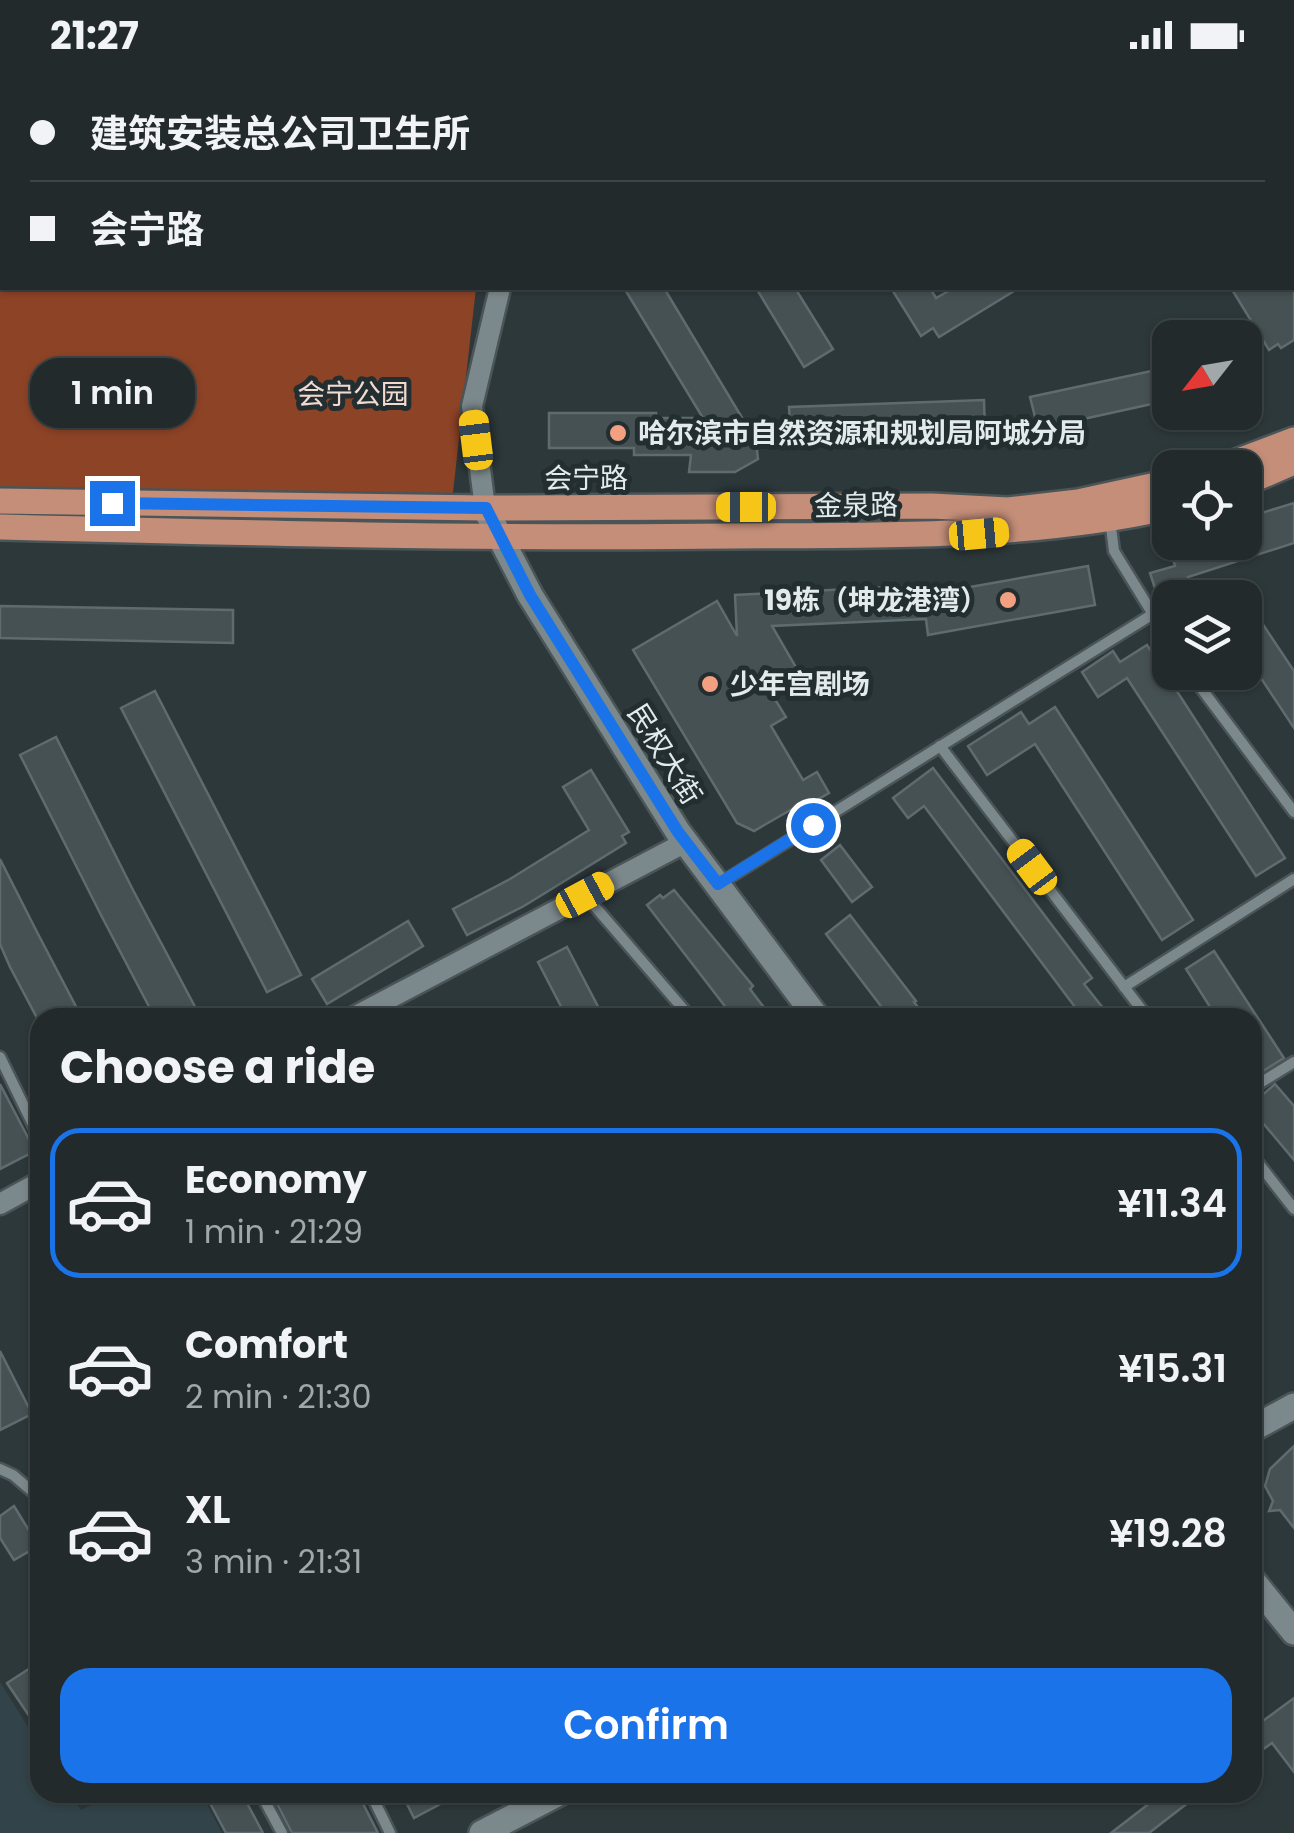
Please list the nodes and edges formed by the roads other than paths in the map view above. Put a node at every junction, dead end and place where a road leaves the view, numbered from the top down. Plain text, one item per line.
1 (500, 290) edge
2 (1290, 456) edge
3 (1262, 461) edge
4 (1262, 473) edge
5 (1152, 490) edge
6 (0, 501) edge
7 (1152, 507) edge
8 (486, 508) junction
9 (1109, 508) junction
10 (0, 527) edge
11 (501, 539) junction
12 (1152, 612) edge
13 (1152, 615) edge
14 (1202, 690) edge
15 (940, 746) junction
16 (1294, 812) edge
17 (686, 842) junction
18 (1294, 879) edge
19 (718, 884) junction
20 (585, 895) junction
21 (1124, 987) junction
22 (377, 1008) edge
23 (682, 1008) edge
24 (810, 1008) edge
25 (1140, 1008) edge
26 (0, 1057) edge
27 (1294, 1062) edge
28 (1262, 1082) edge
29 (30, 1118) edge
30 (1262, 1168) edge
31 (30, 1188) edge
32 (0, 1204) edge
33 (1294, 1210) edge
34 (1294, 1406) edge
35 (1262, 1424) edge
36 (0, 1469) edge
37 (30, 1489) edge
38 (1262, 1592) edge
39 (1294, 1632) edge
40 (266, 1803) edge
41 (375, 1803) edge
42 (540, 1803) edge
43 (282, 1833) edge
44 (390, 1833) edge
45 (482, 1833) edge

1 - 8 street
2 - 3 main road
2 - 4 main road
5 - 9 main road, 会宁路
6 - 8 main road, 会宁路
7 - 9 main road, 金泉路
8 - 9 main road, 会宁路
8 - 11 street, 民权大街
9 - 11 main road, 金泉路
9 - 12 lane
10 - 11 main road, 金泉路
11 - 17 street, 民权大街
13 - 15 lane
14 - 16 lane
15 - 19 lane
15 - 21 lane
17 - 19 street, 民权大街
17 - 20 street
18 - 21 lane
19 - 24 street, 民权大街
20 - 22 street
20 - 23 lane
21 - 25 lane
26 - 29 lane
27 - 28 lane
30 - 33 lane
31 - 32 street
34 - 35 street
36 - 37 lane
38 - 39 street
40 - 43 lane
41 - 44 lane
42 - 45 street

